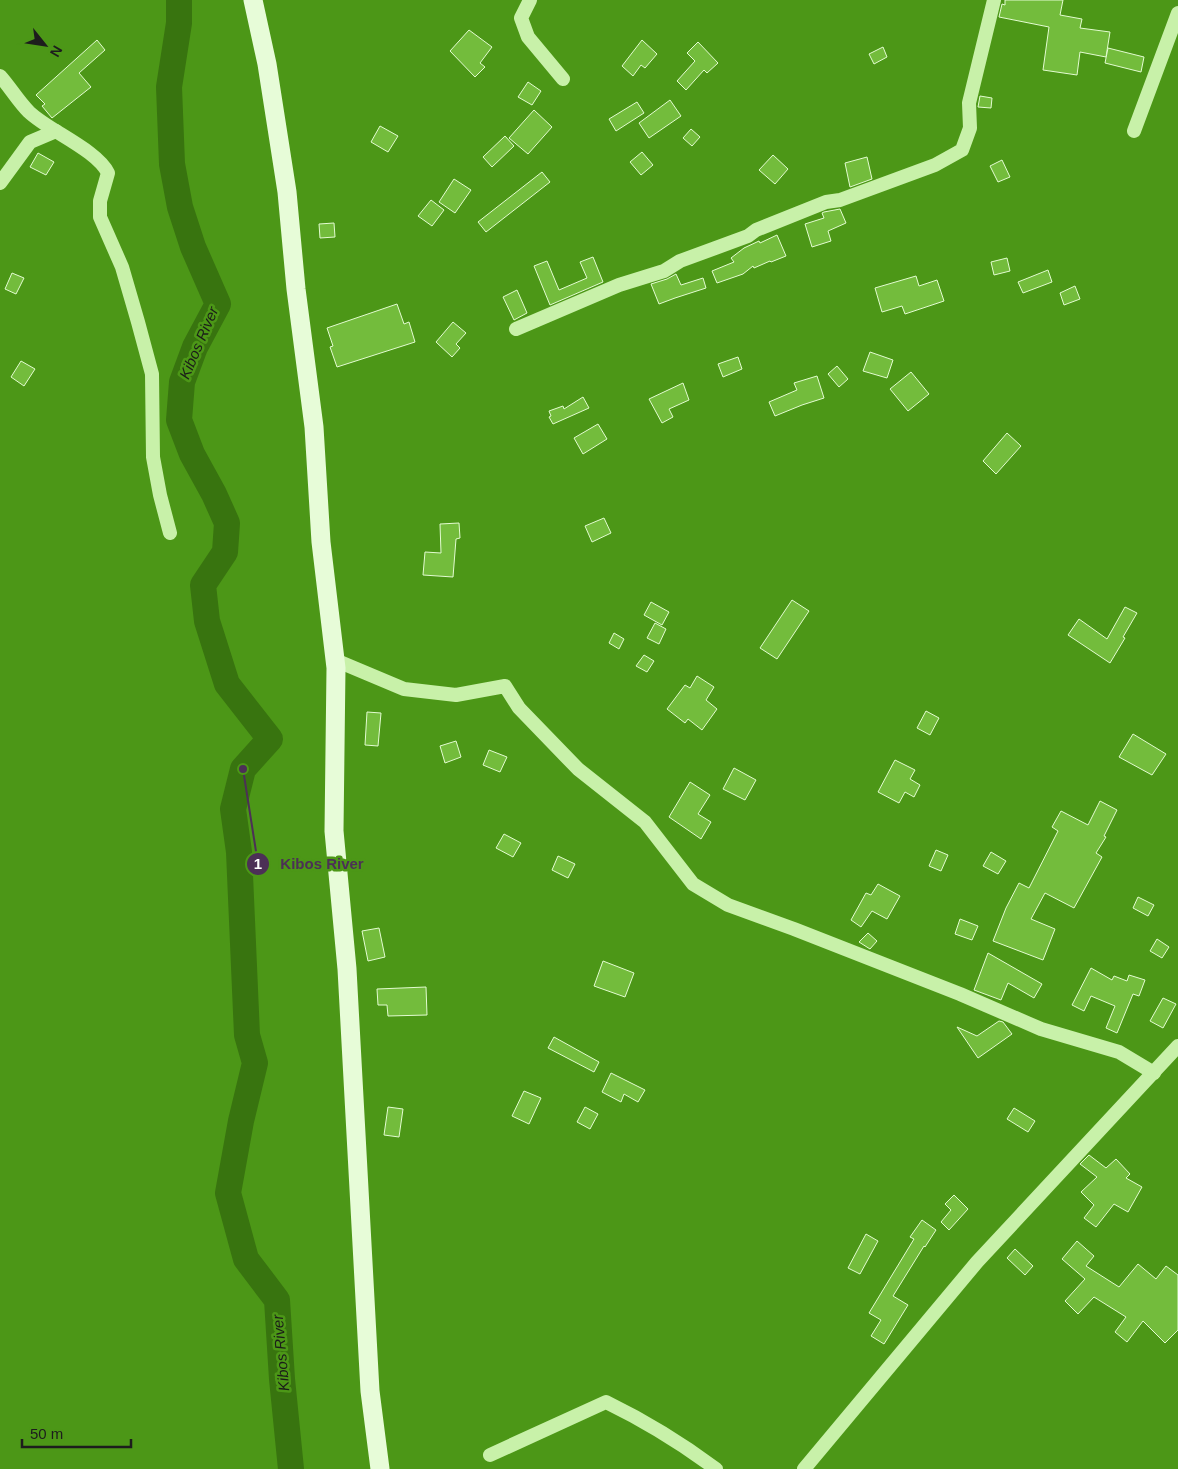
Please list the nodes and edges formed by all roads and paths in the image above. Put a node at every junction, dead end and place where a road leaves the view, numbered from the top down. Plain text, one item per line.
1 (253, 0) edge
2 (530, 0) edge
3 (994, 0) edge
4 (1178, 13) edge
5 (0, 76) edge
6 (563, 79) dead end
7 (56, 131) junction
8 (1134, 131) dead end
9 (0, 183) edge
10 (516, 329) dead end
11 (170, 534) dead end
12 (335, 660) junction
13 (1178, 1046) edge
14 (1154, 1073) junction
15 (490, 1455) dead end
16 (380, 1469) edge
17 (716, 1469) edge
18 (804, 1469) edge

1 - 12 main road
2 - 6 street
3 - 10 street
4 - 8 street
5 - 7 street
7 - 9 street
7 - 11 street
12 - 14 street
12 - 16 main road
13 - 14 street
14 - 18 street
15 - 17 street

